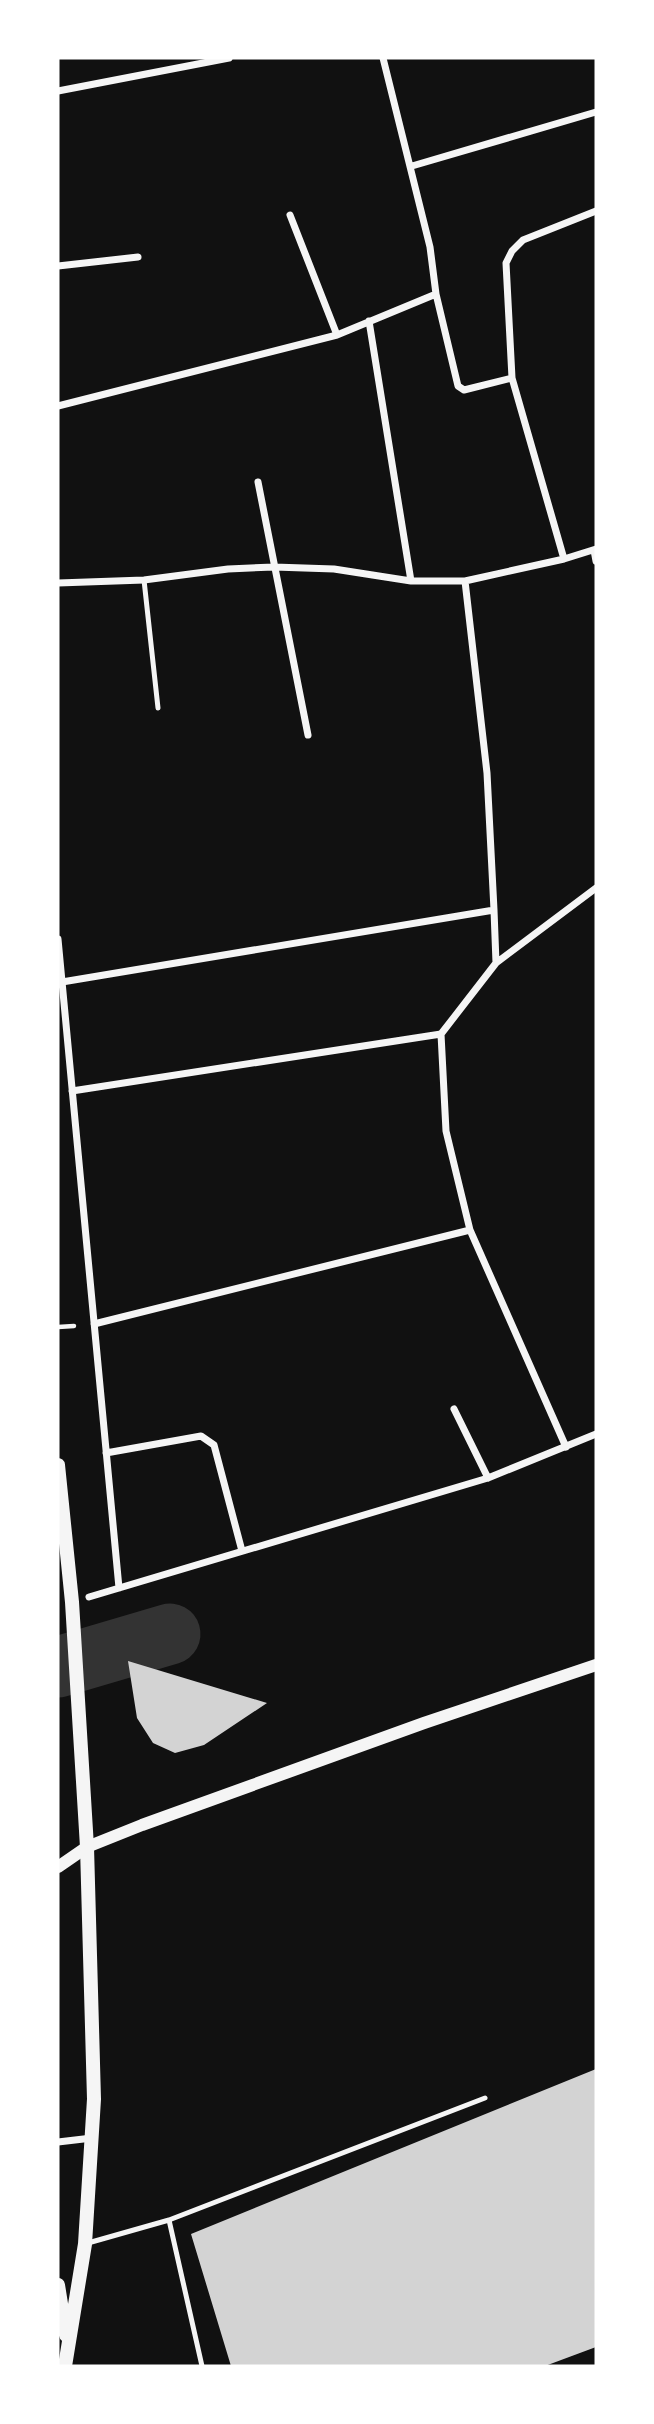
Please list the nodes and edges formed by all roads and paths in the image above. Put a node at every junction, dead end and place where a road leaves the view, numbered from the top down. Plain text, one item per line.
1 (229, 58) edge
2 (383, 58) edge
3 (58, 91) edge
4 (596, 112) edge
5 (412, 166) junction
6 (596, 211) edge
7 (290, 215) dead end
8 (138, 257) dead end
9 (58, 266) edge
10 (436, 294) junction
11 (369, 321) junction
12 (337, 335) junction
13 (512, 378) junction
14 (58, 406) edge
15 (258, 482) dead end
16 (595, 549) edge
17 (564, 559) junction
18 (596, 561) edge
19 (274, 567) junction
20 (144, 580) junction
21 (465, 580) junction
22 (411, 581) junction
23 (58, 583) edge
24 (158, 708) dead end
25 (308, 735) dead end
26 (596, 888) edge
27 (494, 910) junction
28 (58, 939) edge
29 (496, 963) junction
30 (62, 982) junction
31 (441, 1034) junction
32 (72, 1091) junction
33 (470, 1230) junction
34 (94, 1324) junction
35 (454, 1409) dead end
36 (596, 1434) edge
37 (566, 1447) junction
38 (106, 1453) junction
39 (58, 1465) edge
40 (488, 1478) junction
41 (242, 1551) junction
42 (119, 1588) junction
43 (89, 1597) dead end
44 (596, 1665) edge
45 (87, 1847) junction
46 (58, 1867) edge
47 (485, 2098) dead end
48 (93, 2138) junction
49 (58, 2142) edge
50 (169, 2220) junction
51 (85, 2244) junction
52 (58, 2285) edge
53 (68, 2346) junction
54 (65, 2366) edge
55 (202, 2366) edge

1 - 3 street
2 - 5 street
4 - 5 street
5 - 10 street
6 - 13 street
7 - 12 street
8 - 9 street
10 - 11 street
10 - 13 street
11 - 12 street
11 - 22 street
12 - 14 street
13 - 17 street
15 - 19 street
16 - 17 street
16 - 18 street
17 - 21 street
19 - 20 street
19 - 22 street
19 - 25 street
20 - 23 street
20 - 24 lane
21 - 22 street
21 - 27 street
26 - 29 street
27 - 29 street
27 - 30 street
28 - 30 street
29 - 31 street
30 - 32 street
31 - 32 street
31 - 33 street
32 - 34 street
33 - 34 street
33 - 37 street
34 - 38 street
35 - 40 street
36 - 37 street
37 - 40 street
38 - 41 street
38 - 42 street
39 - 45 main road
40 - 41 street
41 - 42 street
42 - 43 street
44 - 45 street
45 - 46 street
45 - 48 main road
47 - 50 lane
48 - 49 street
48 - 51 main road
50 - 51 lane
50 - 55 lane
51 - 53 main road
52 - 53 main road
53 - 54 main road

